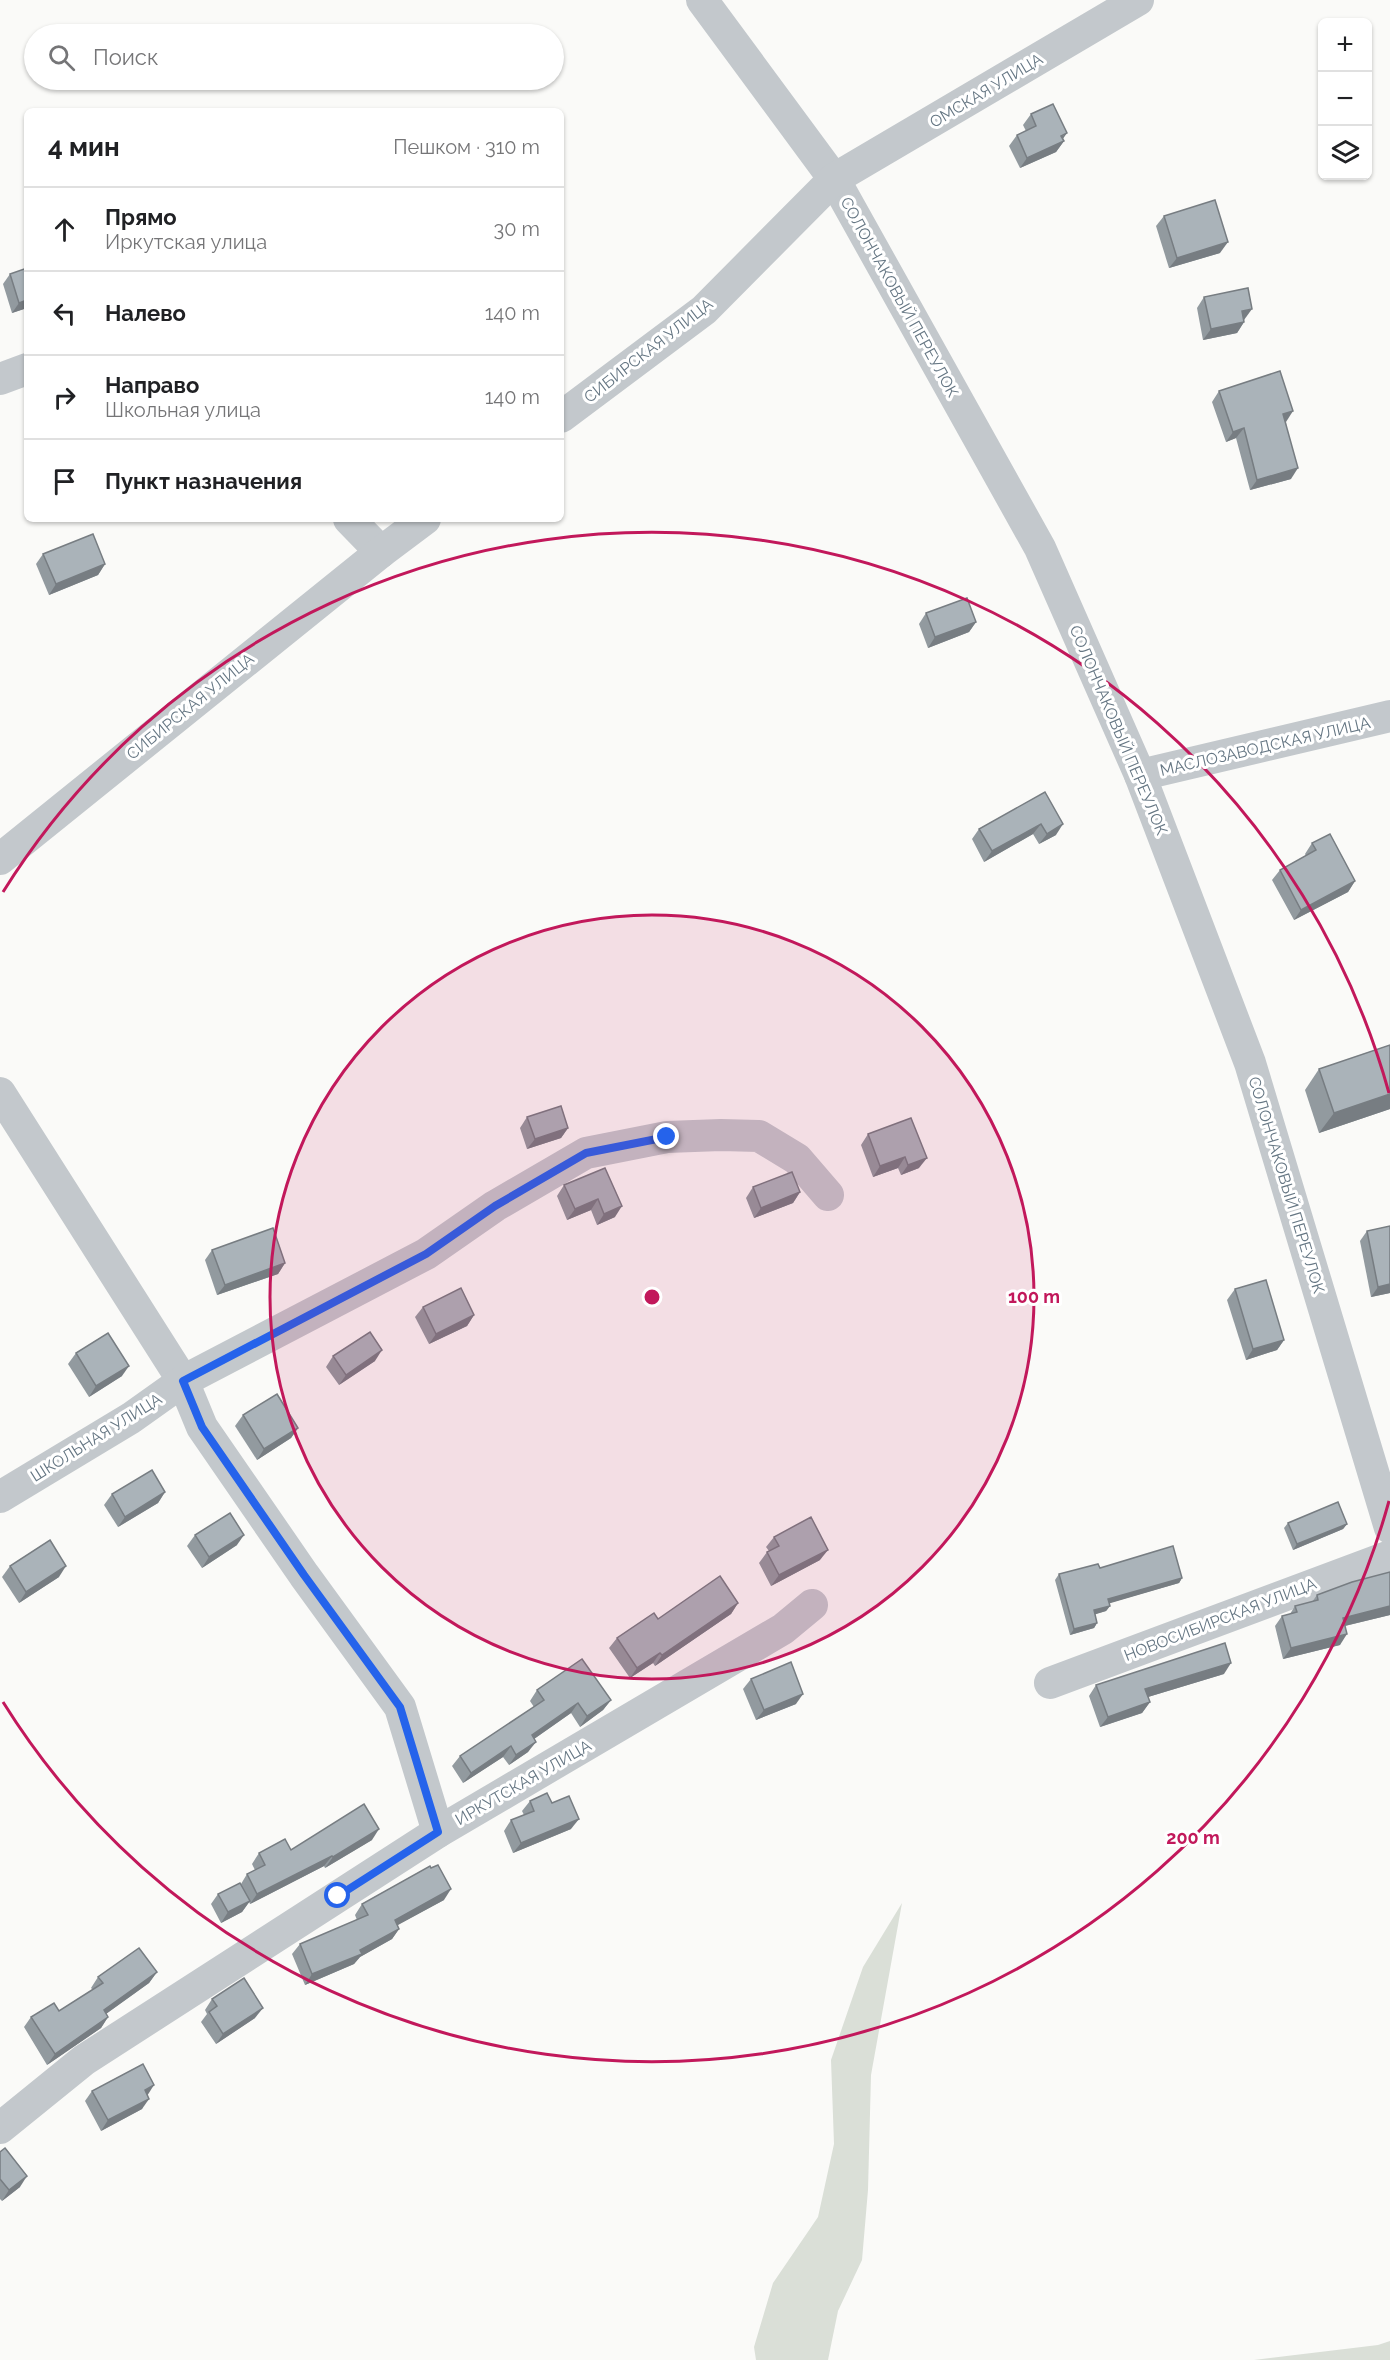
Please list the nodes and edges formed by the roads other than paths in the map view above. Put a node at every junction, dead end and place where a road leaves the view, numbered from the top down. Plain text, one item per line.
1 (702, 0) edge
2 (1138, 0) edge
3 (834, 179) junction
4 (24, 370) edge
5 (0, 379) edge
6 (564, 415) edge
7 (352, 522) edge
8 (421, 522) edge
9 (381, 552) junction
10 (1390, 716) edge
11 (1140, 775) junction
12 (0, 859) edge
13 (0, 1093) edge
14 (828, 1195) dead end
15 (183, 1381) junction
16 (0, 1497) edge
17 (1390, 1528) edge
18 (1390, 1556) edge
19 (812, 1605) dead end
20 (1050, 1683) dead end
21 (438, 1832) junction
22 (0, 2127) edge

1 - 3 street, СОЛОНЧАКОВЫЙ ПЕРЕУЛОК
2 - 3 street, ОМСКАЯ УЛИЦА
3 - 6 street, СИБИРСКАЯ УЛИЦА
3 - 11 street, СОЛОНЧАКОВЫЙ ПЕРЕУЛОК
4 - 5 street
7 - 9 street
8 - 9 street, СИБИРСКАЯ УЛИЦА
9 - 12 street, СИБИРСКАЯ УЛИЦА
10 - 11 street, МАСЛОЗАВОДСКАЯ УЛИЦА
11 - 17 street, СОЛОНЧАКОВЫЙ ПЕРЕУЛОК
13 - 15 street
14 - 15 street, ШКОЛЬНАЯ УЛИЦА
15 - 16 street, ШКОЛЬНАЯ УЛИЦА
15 - 21 street
18 - 20 street, НОВОСИБИРСКАЯ УЛИЦА
19 - 21 street, ИРКУТСКАЯ УЛИЦА
21 - 22 street, ИРКУТСКАЯ УЛИЦА

